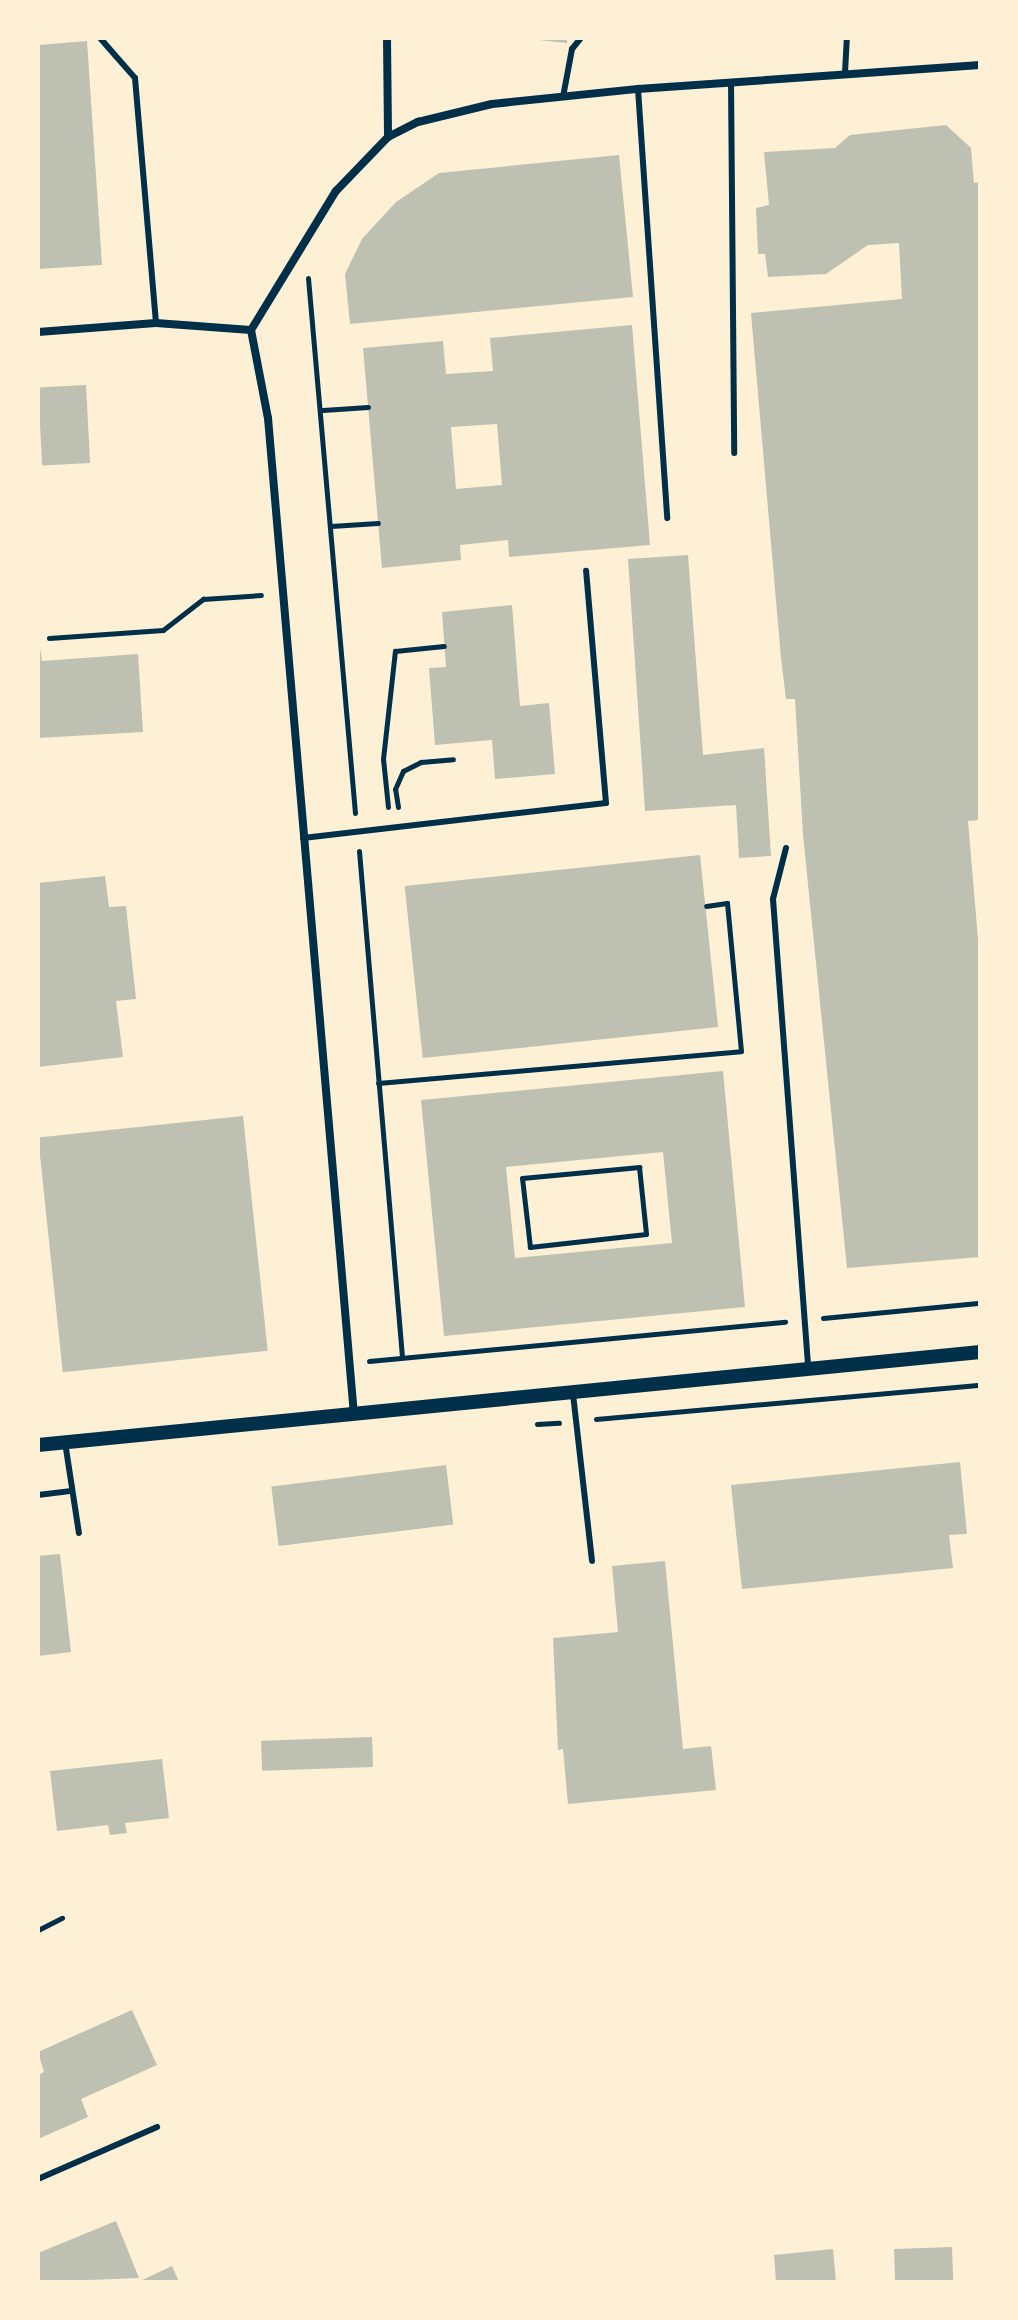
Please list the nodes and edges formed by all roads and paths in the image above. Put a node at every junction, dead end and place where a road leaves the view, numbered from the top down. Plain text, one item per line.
1 (100, 38) edge
2 (387, 38) edge
3 (581, 38) edge
4 (847, 38) edge
5 (980, 65) edge
6 (845, 73) junction
7 (731, 82) junction
8 (638, 89) junction
9 (563, 97) junction
10 (388, 137) junction
11 (289, 262) junction
12 (156, 323) junction
13 (251, 330) junction
14 (38, 332) edge
15 (368, 407) dead end
16 (323, 410) junction
17 (734, 453) dead end
18 (667, 518) dead end
19 (378, 523) dead end
20 (331, 526) junction
21 (586, 571) dead end
22 (261, 595) dead end
23 (49, 638) dead end
24 (444, 646) dead end
25 (453, 759) dead end
26 (400, 824) junction
27 (389, 825) junction
28 (357, 829) junction
29 (303, 838) junction
30 (786, 848) dead end
31 (706, 906) dead end
32 (378, 1083) junction
33 (554, 1175) joint
34 (980, 1303) edge
35 (805, 1320) junction
36 (980, 1352) edge
37 (402, 1357) junction
38 (348, 1363) junction
39 (808, 1369) junction
40 (573, 1392) junction
41 (354, 1414) junction
42 (65, 1442) junction
43 (38, 1445) edge
44 (72, 1491) junction
45 (38, 1495) edge
46 (79, 1533) dead end
47 (592, 1561) dead end
48 (62, 1918) dead end
49 (38, 1930) edge
50 (157, 2127) dead end
51 (38, 2179) edge

1 - 12 lane
2 - 10 street
3 - 9 lane
4 - 6 lane
5 - 6 street
6 - 7 street
7 - 8 street
7 - 17 lane
8 - 9 street
8 - 18 lane
9 - 10 street
10 - 11 street
11 - 13 street
11 - 16 path
12 - 13 street
12 - 14 street
13 - 29 street
15 - 16 path
16 - 20 path
19 - 20 path
20 - 28 path
21 - 26 lane
22 - 23 path
24 - 27 path
25 - 26 path
26 - 27 lane
27 - 28 lane
28 - 29 lane
28 - 32 path
29 - 38 street
30 - 35 lane
31 - 32 path
32 - 37 path
33 - 33 path
34 - 35 path
35 - 37 path
35 - 39 lane
36 - 39 street
37 - 38 path
38 - 41 street
39 - 40 street
40 - 41 street
40 - 47 lane
41 - 42 street
42 - 43 street
42 - 44 lane
44 - 45 lane
44 - 46 lane
48 - 49 path
50 - 51 lane

